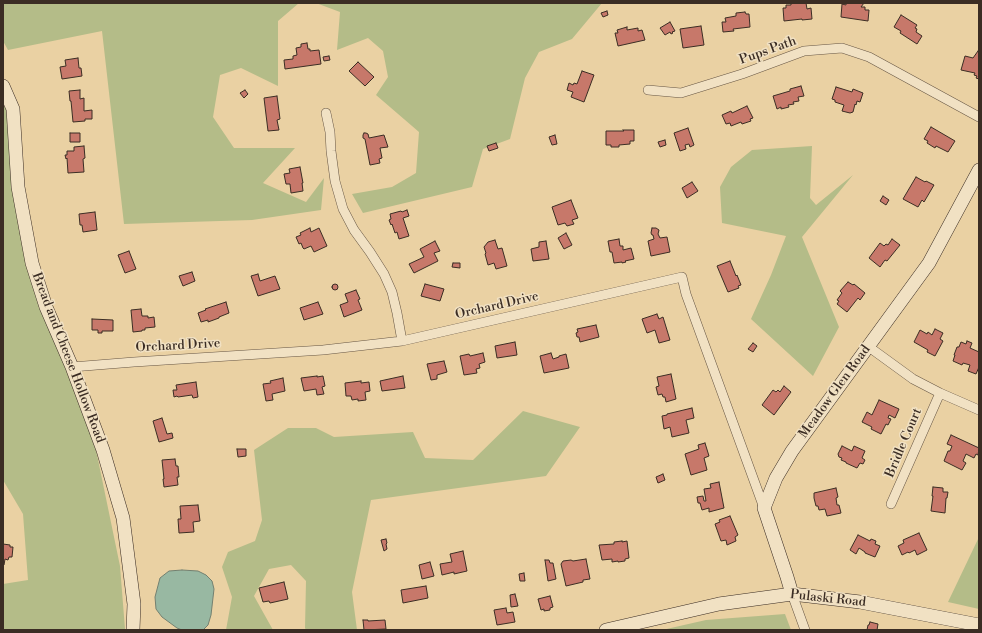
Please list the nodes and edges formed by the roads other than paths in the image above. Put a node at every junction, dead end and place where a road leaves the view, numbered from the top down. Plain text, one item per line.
1 (3, 86) edge
2 (648, 90) dead end
3 (326, 113) dead end
4 (979, 117) edge
5 (979, 170) edge
6 (402, 341) junction
7 (868, 347) junction
8 (72, 367) junction
9 (940, 393) junction
10 (979, 410) edge
11 (891, 504) dead end
12 (764, 508) junction
13 (792, 594) junction
14 (979, 625) edge
15 (133, 630) edge
16 (606, 630) edge
17 (805, 630) edge

1 - 8 main road, Bread and Cheese Hollow Road
2 - 4 street, Pups Path
3 - 6 street
5 - 7 main road, Meadow Glen Road
6 - 8 street, Orchard Drive
6 - 12 street, Orchard Drive
7 - 9 street
7 - 12 main road, Meadow Glen Road
8 - 15 main road, Bread and Cheese Hollow Road
9 - 10 street
9 - 11 street, Bridle Court
12 - 13 main road
13 - 14 main road, Pulaski Road
13 - 16 main road, Pulaski Road
13 - 17 street

